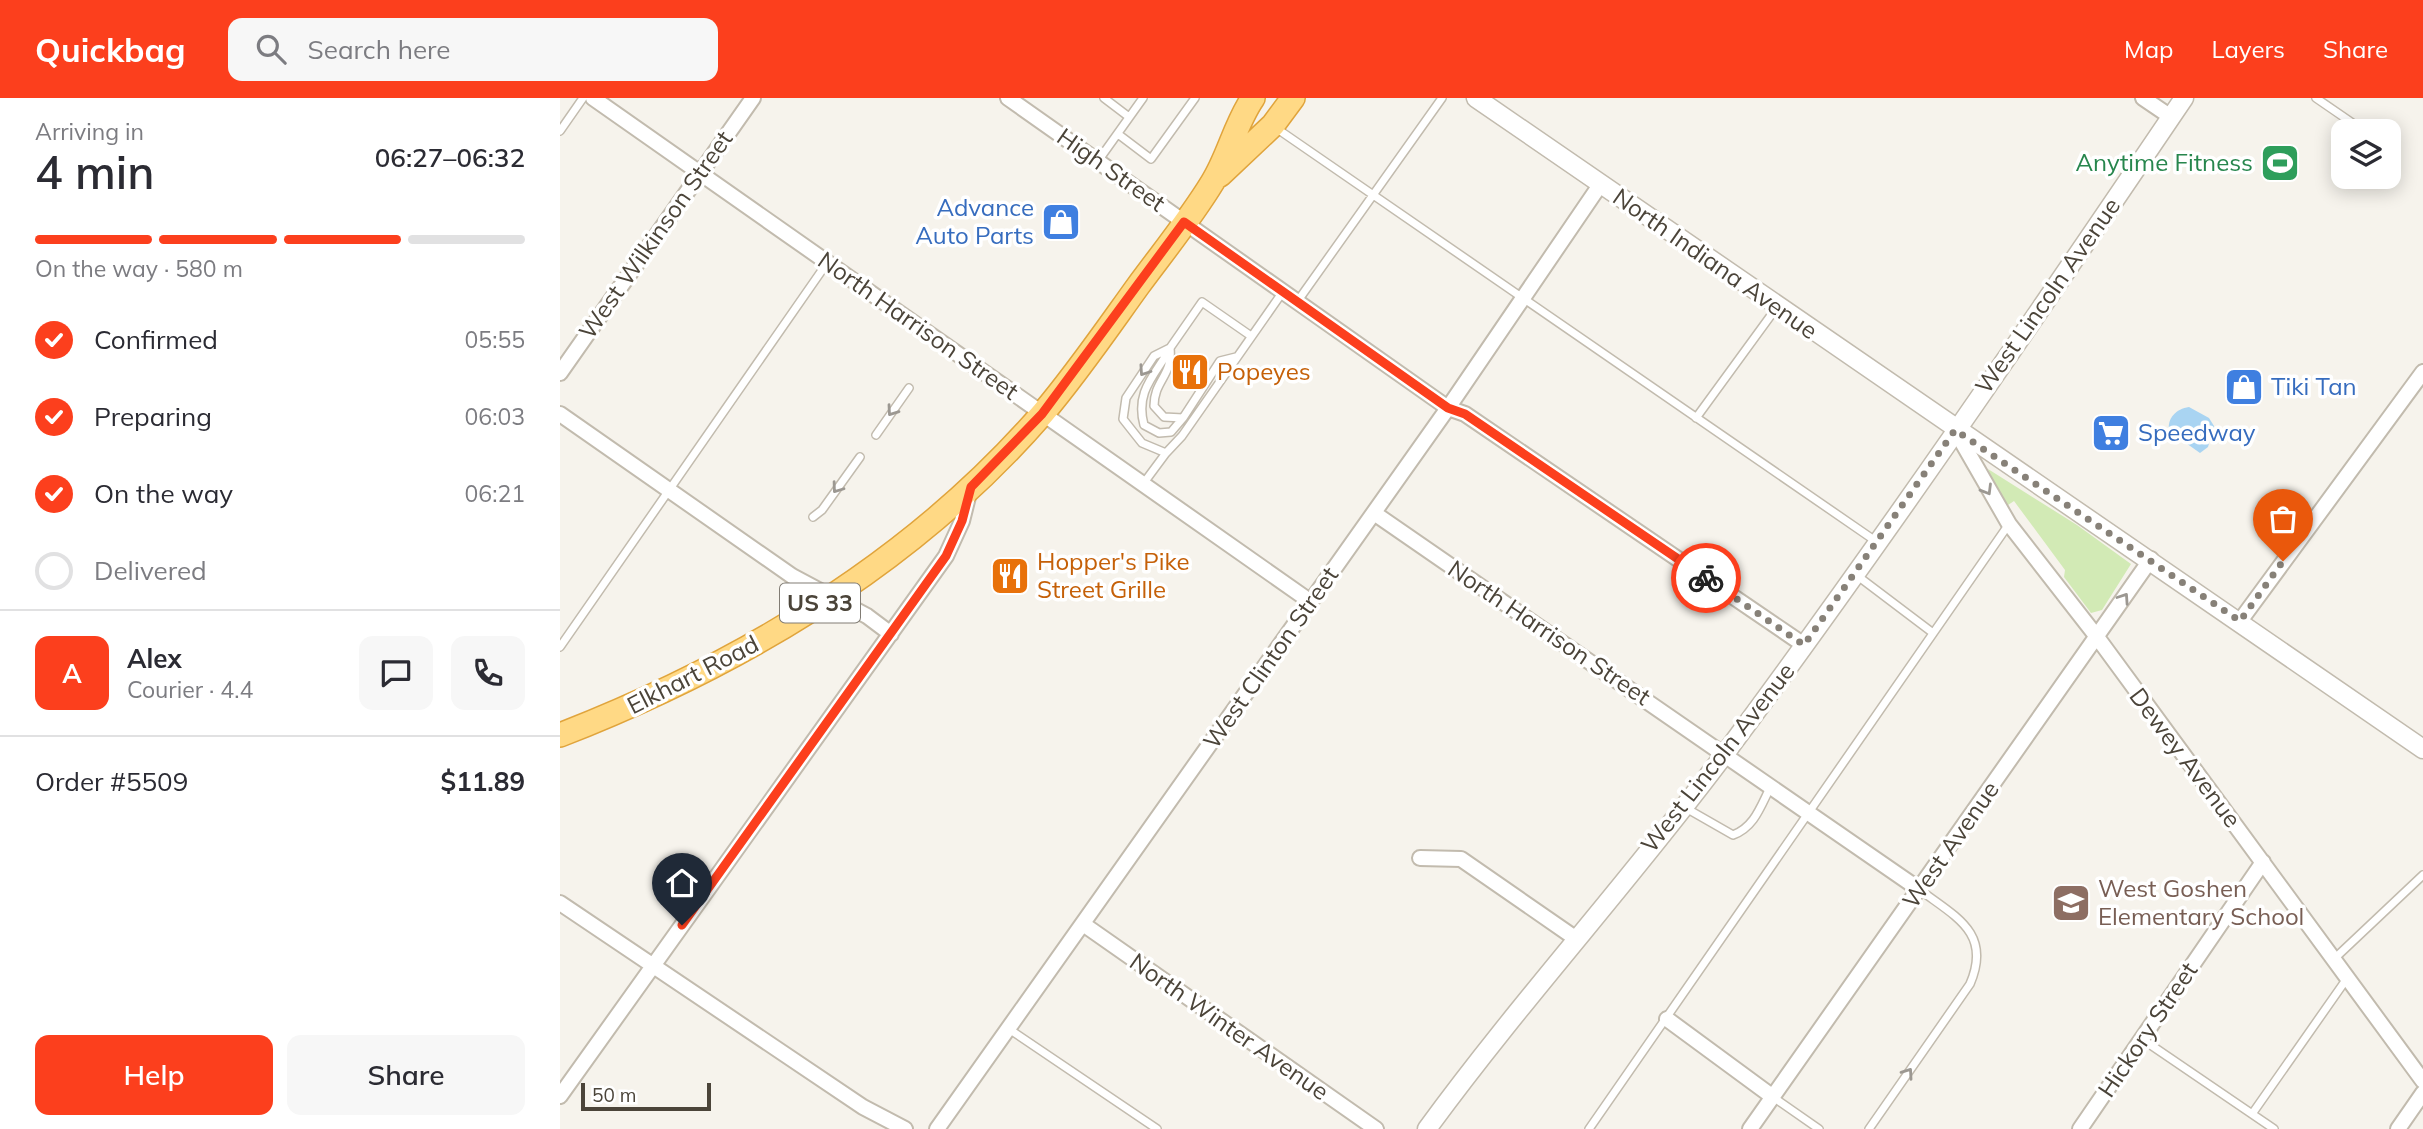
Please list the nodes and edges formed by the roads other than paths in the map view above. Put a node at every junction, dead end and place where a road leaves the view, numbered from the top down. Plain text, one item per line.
1 (583, 98) edge
2 (593, 98) edge
3 (752, 98) edge
4 (1104, 98) edge
5 (1143, 98) edge
6 (1195, 98) edge
7 (1253, 98) edge
8 (1293, 98) edge
9 (1442, 98) edge
10 (2143, 98) edge
11 (2184, 98) edge
12 (2316, 98) edge
13 (1016, 100) edge
14 (1481, 100) edge
15 (1129, 117) junction
16 (2171, 117) junction
17 (2347, 119) edge
18 (1273, 125) junction
19 (560, 131) edge
20 (1118, 134) junction
21 (1098, 161) junction
22 (700, 173) junction
23 (1213, 182) junction
24 (1601, 185) junction
25 (1372, 195) junction
26 (1184, 222) junction
27 (828, 262) junction
28 (1282, 293) junction
29 (1522, 300) junction
30 (1297, 302) junction
31 (1777, 307) junction
32 (1251, 336) junction
33 (1171, 348) junction
34 (1237, 357) junction
35 (2423, 372) edge
36 (560, 373) edge
37 (909, 388) dead end
38 (1448, 408) junction
39 (560, 414) edge
40 (1042, 414) junction
41 (1183, 418) junction
42 (1696, 418) junction
43 (1955, 430) junction
44 (876, 435) dead end
45 (1166, 453) junction
46 (860, 457) dead end
47 (1143, 484) junction
48 (971, 487) junction
49 (669, 491) junction
50 (1374, 513) junction
51 (813, 517) dead end
52 (2009, 524) junction
53 (1877, 542) junction
54 (2151, 559) junction
55 (1855, 574) junction
56 (830, 597) junction
57 (1311, 602) junction
58 (2240, 621) junction
59 (1933, 633) junction
60 (891, 634) junction
61 (2096, 637) junction
62 (1804, 645) junction
63 (560, 647) edge
64 (560, 735) edge
65 (2423, 749) edge
66 (1725, 754) junction
67 (1771, 785) junction
68 (1684, 807) junction
69 (1809, 811) junction
70 (1420, 858) dead end
71 (2263, 862) junction
72 (2423, 875) edge
73 (1920, 890) junction
74 (560, 903) edge
75 (1083, 924) junction
76 (1575, 938) junction
77 (2334, 959) junction
78 (653, 965) junction
79 (2348, 977) junction
80 (1667, 1019) junction
81 (1009, 1029) junction
82 (2141, 1039) junction
83 (2423, 1081) edge
84 (2423, 1093) edge
85 (560, 1096) edge
86 (1773, 1097) junction
87 (2252, 1114) junction
88 (905, 1129) edge
89 (937, 1129) edge
90 (1157, 1129) edge
91 (1376, 1129) edge
92 (1427, 1129) edge
93 (1590, 1129) edge
94 (1750, 1129) edge
95 (1819, 1129) edge
96 (1869, 1129) edge
97 (2080, 1129) edge
98 (2274, 1129) edge
99 (2398, 1129) edge

1 - 19 lane
2 - 22 street, North Harrison Street
3 - 22 street, West Wilkinson Street
4 - 15 lane
5 - 15 lane
6 - 20 lane
7 - 23 highway, US 33
8 - 18 highway
9 - 25 lane
10 - 16 street
11 - 16 street, West Lincoln Avenue
12 - 17 lane
13 - 21 street, High Street
14 - 24 street, North Indiana Avenue
15 - 20 lane
16 - 43 street, West Lincoln Avenue
18 - 23 highway
18 - 25 lane
20 - 21 lane
21 - 26 street, High Street
22 - 27 street, North Harrison Street
22 - 36 street, West Wilkinson Street
23 - 26 highway, US 33
24 - 29 street, West Clinton Street
24 - 31 street, North Indiana Avenue
25 - 29 lane
25 - 30 lane
26 - 28 street, High Street
26 - 40 highway, US 33
27 - 40 street, North Harrison Street
27 - 49 lane
28 - 30 street, High Street
28 - 32 lane
29 - 38 street, West Clinton Street
29 - 42 lane
30 - 38 street, High Street
31 - 42 lane
31 - 43 street, North Indiana Avenue
32 - 33 lane
32 - 34 lane
33 - 41 lane
33 - 41 lane
33 -> 45 lane
34 - 41 lane
34 - 45 lane
35 - 58 street
37 -> 44 lane
38 - 50 street, West Clinton Street
38 - 62 street, High Street
39 - 49 street
40 - 47 street, North Harrison Street
40 - 48 highway, Elkhart Road / US 33
42 - 53 lane
43 -> 52 street, Dewey Avenue
43 - 53 street, West Lincoln Avenue
43 - 54 street, North Indiana Avenue
45 - 47 lane
46 -> 51 lane
47 - 57 street, North Harrison Street
48 - 56 highway, Elkhart Road / US 33
48 - 60 street
49 - 56 street
49 - 63 lane
50 - 57 street, West Clinton Street
50 - 66 street, North Harrison Street
52 - 59 lane
52 - 61 street, Dewey Avenue
53 - 55 street, West Lincoln Avenue
54 - 58 street, North Indiana Avenue
61 -> 54 street, West Avenue
55 - 59 lane
55 - 62 street, West Lincoln Avenue
56 - 60 street
56 - 64 highway, Elkhart Road / US 33
57 - 75 street, West Clinton Street
58 - 65 street, North Indiana Avenue
59 - 69 lane
60 - 78 street
61 - 71 street, Dewey Avenue
61 - 73 street, West Avenue
62 - 66 street, West Lincoln Avenue
66 - 67 street, North Harrison Street
66 - 68 street, West Lincoln Avenue
67 - 68 lane
67 - 69 street, North Harrison Street
68 - 76 street, West Lincoln Avenue
69 - 73 street, North Harrison Street
69 - 80 lane
70 - 76 street
71 - 77 street, Dewey Avenue
71 - 82 street, Hickory Street
72 - 77 lane
73 - 86 street, West Avenue
96 -> 73 lane
74 - 78 street
75 - 81 street, West Clinton Street
75 - 91 street, North Winter Avenue
76 - 92 street, West Lincoln Avenue
77 - 79 street, Dewey Avenue
78 - 85 street
78 - 88 street
79 - 83 street, Dewey Avenue
79 - 87 lane
80 - 86 street
80 - 93 lane
81 - 89 street, West Clinton Street
81 - 90 lane
82 - 87 lane
82 - 97 street, Hickory Street
84 - 99 street
86 - 94 street, West Avenue
86 - 95 lane
87 - 98 lane

